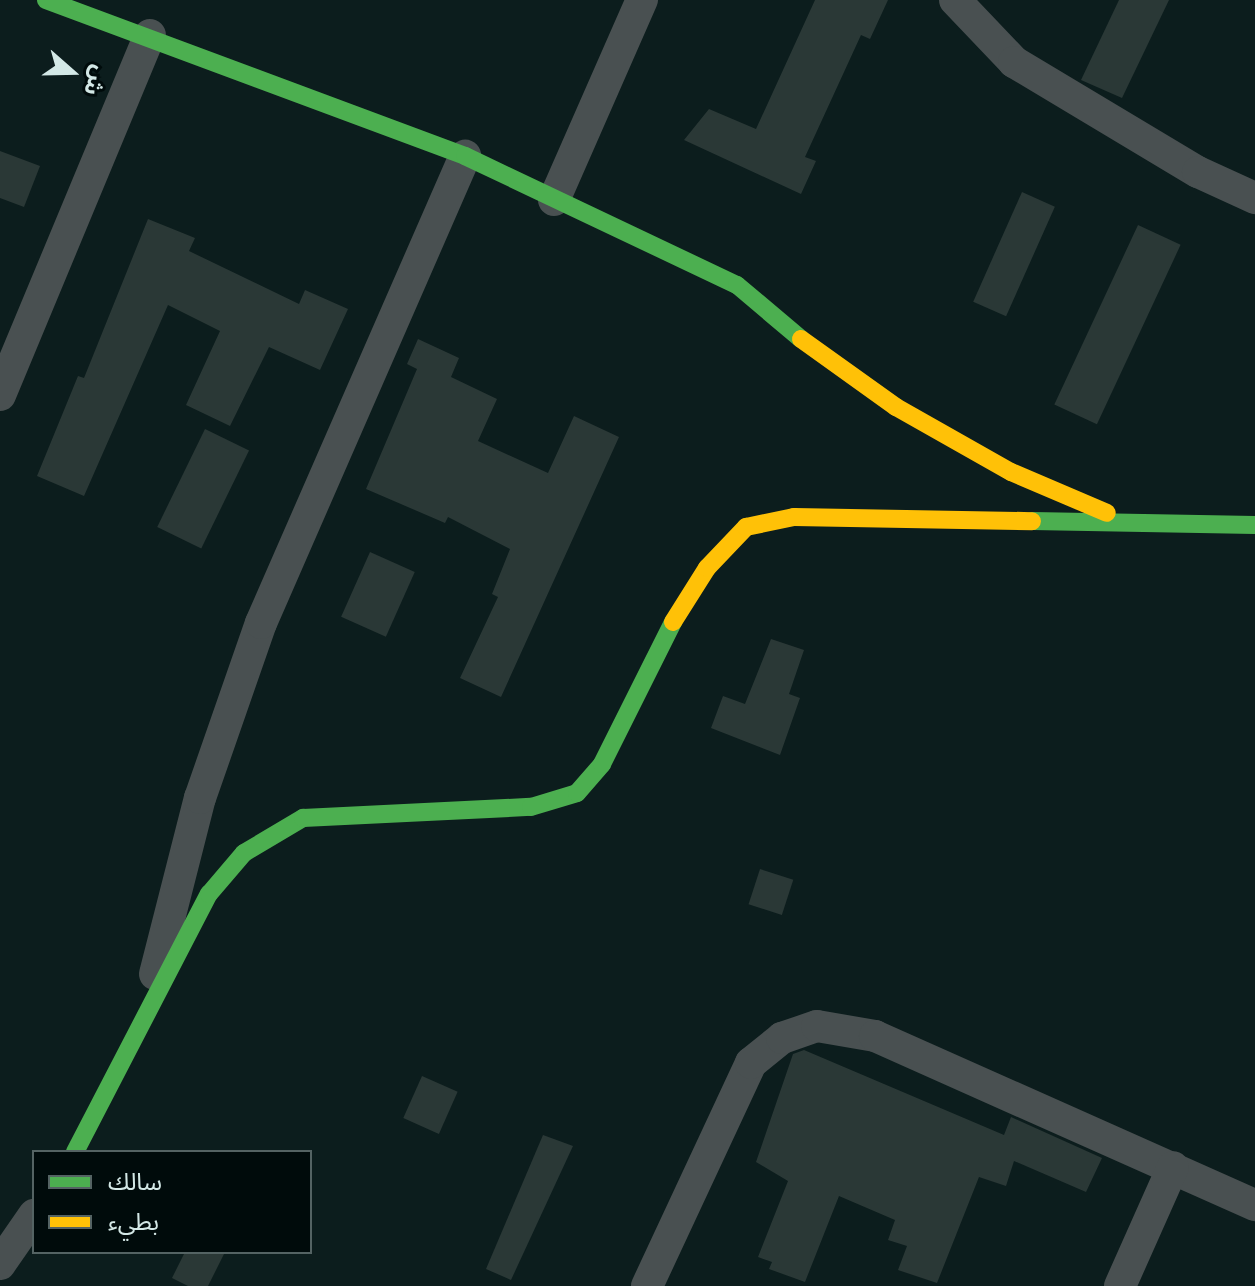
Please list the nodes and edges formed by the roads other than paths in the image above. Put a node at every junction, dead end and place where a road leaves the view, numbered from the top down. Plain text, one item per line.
1 (46, 0) edge
2 (642, 0) edge
3 (969, 7) edge
4 (150, 35) junction
5 (465, 156) junction
6 (1255, 198) edge
7 (554, 200) junction
8 (0, 395) edge
9 (1135, 523) junction
10 (1255, 525) edge
11 (145, 1019) junction
12 (76, 1150) edge
13 (1173, 1167) junction
14 (1255, 1205) edge
15 (32, 1218) edge
16 (0, 1264) edge
17 (659, 1282) edge
18 (1120, 1286) edge

1 - 4 street
2 - 7 street
3 - 6 street
4 - 5 street
4 - 8 street
5 - 7 street
5 - 11 street
7 - 9 street
9 - 10 street
9 - 11 street
11 - 12 street
13 - 14 street
13 - 17 street
13 - 18 street
15 - 16 street

